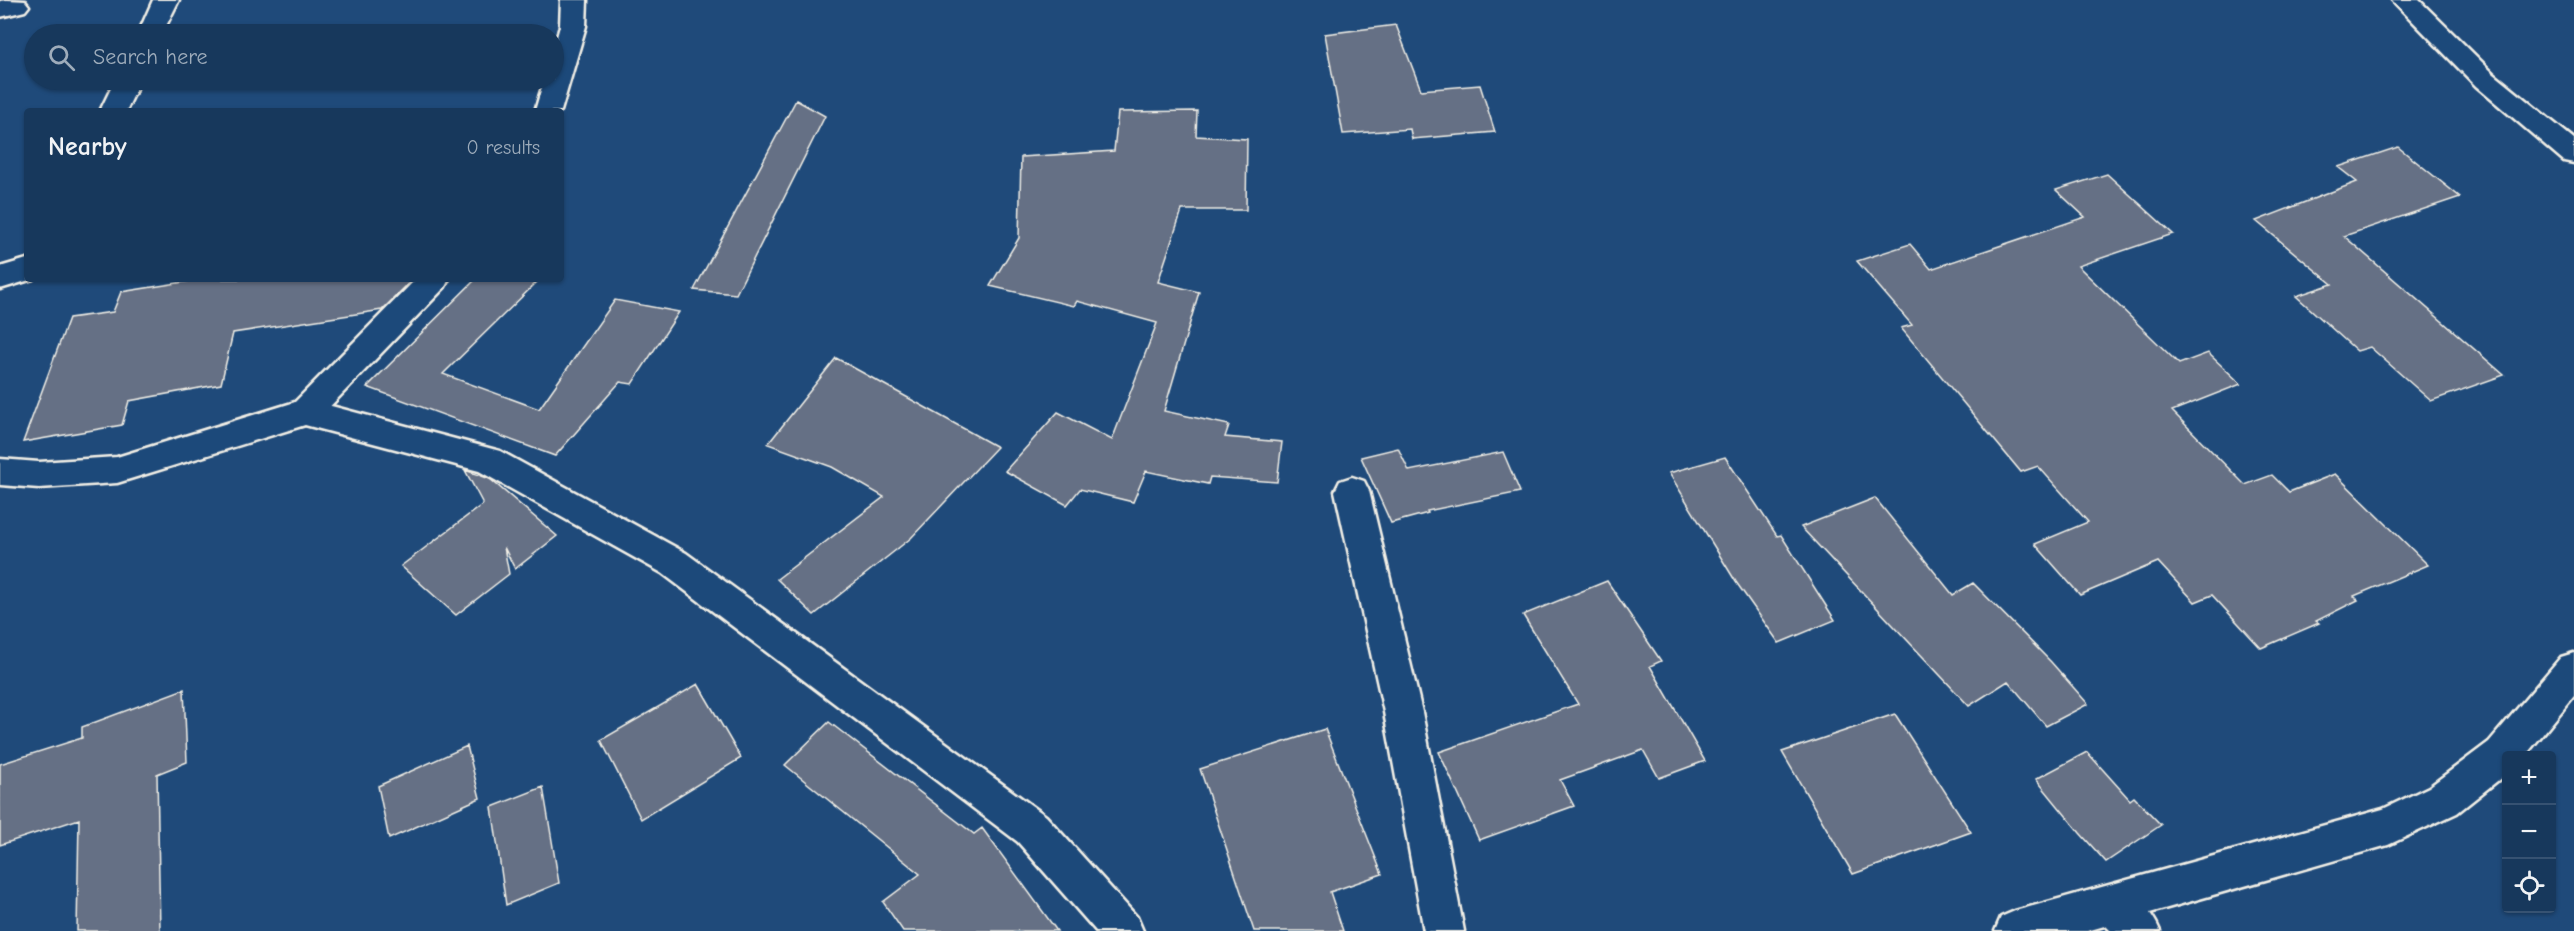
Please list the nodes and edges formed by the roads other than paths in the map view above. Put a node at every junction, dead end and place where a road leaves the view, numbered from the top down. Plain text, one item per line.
1 (166, 0) edge
2 (574, 0) edge
3 (2411, 1) edge
4 (155, 24) edge
5 (564, 57) edge
6 (123, 90) edge
7 (554, 90) edge
8 (114, 108) edge
9 (549, 108) edge
10 (2574, 154) edge
11 (24, 271) edge
12 (0, 278) edge
13 (431, 282) edge
14 (305, 412) junction
15 (0, 472) edge
16 (1352, 491) dead end
17 (2574, 669) edge
18 (2127, 918) edge
19 (1123, 931) edge
20 (1444, 931) edge
21 (2015, 931) edge

1 - 4 street
2 - 5 street
3 - 10 street
6 - 8 street
7 - 9 street
11 - 12 street
13 - 14 street
14 - 15 street
14 - 19 street
16 - 20 street
17 - 18 street
18 - 21 street

